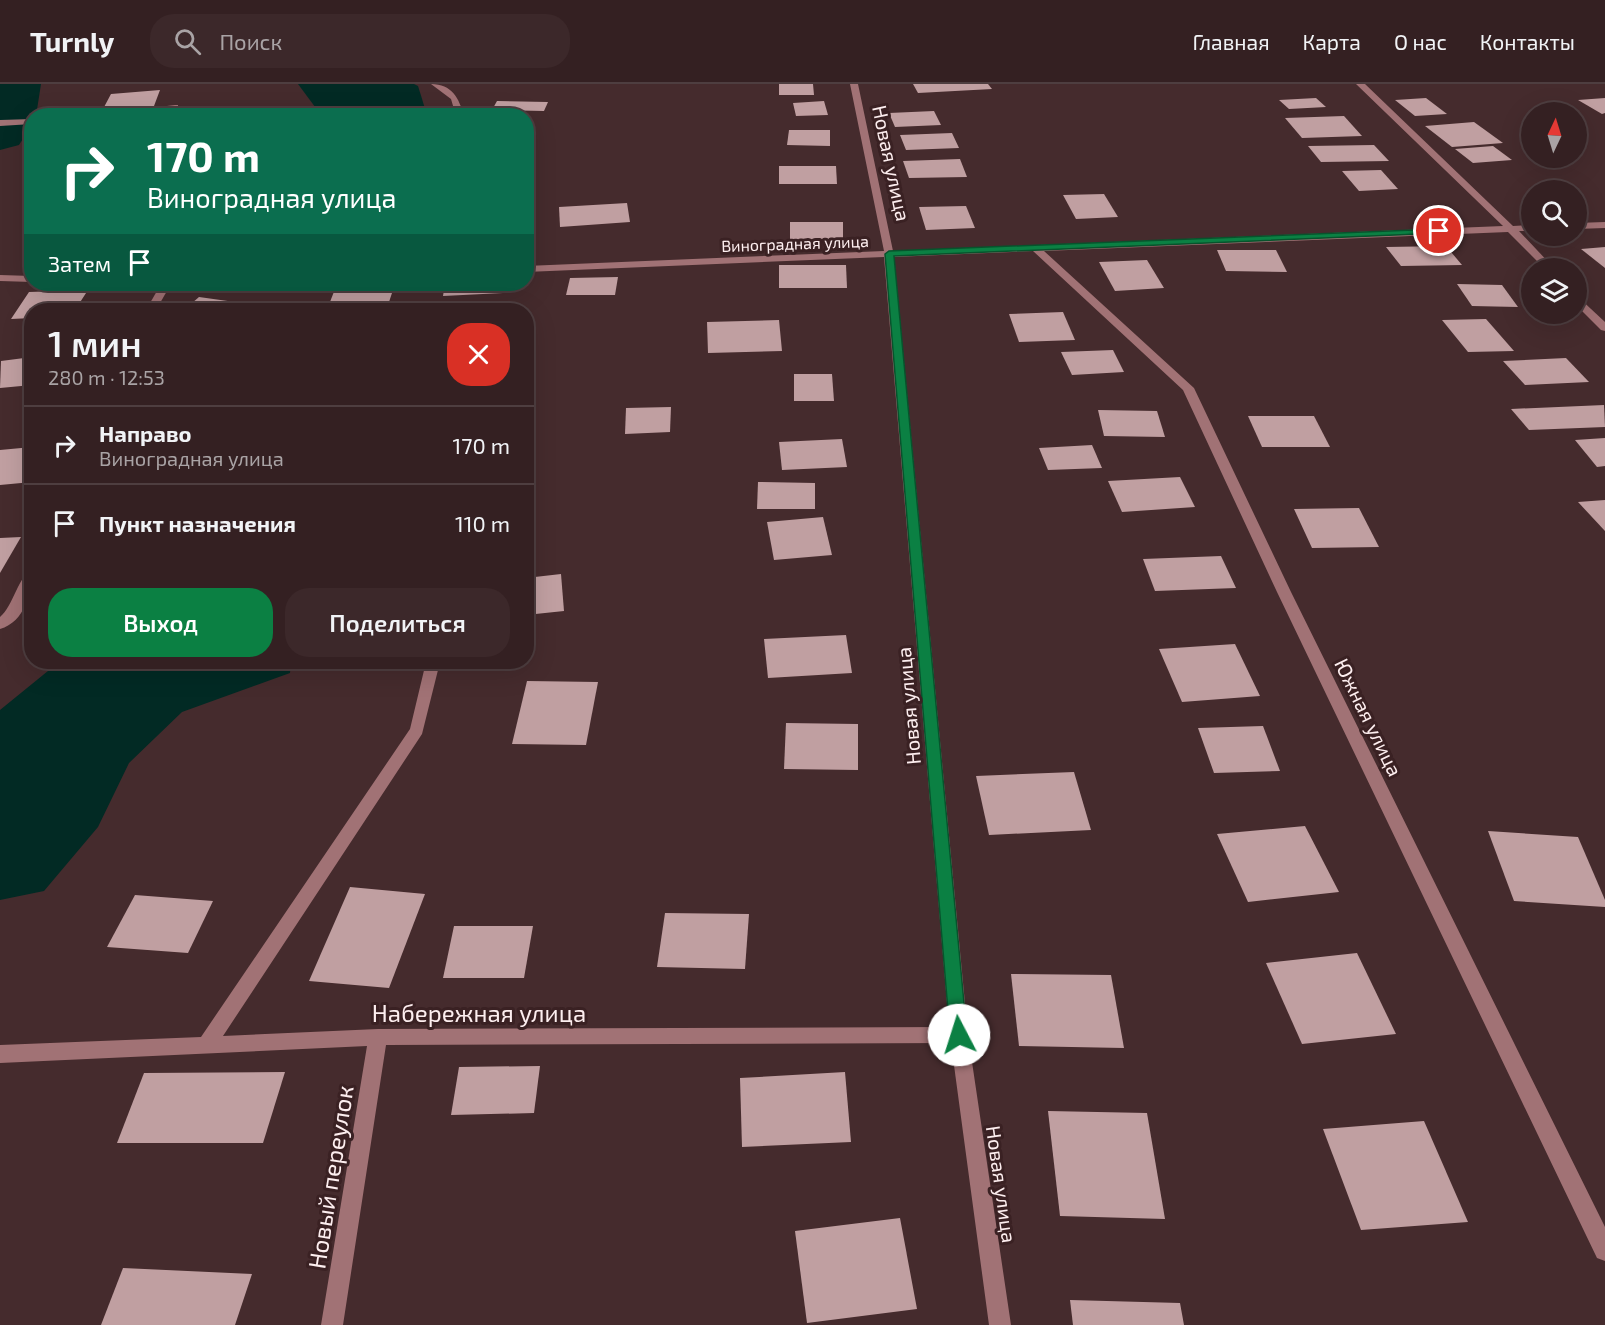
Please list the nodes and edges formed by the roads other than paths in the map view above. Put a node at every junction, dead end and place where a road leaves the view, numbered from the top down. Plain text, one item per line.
1 (435, 84) edge
2 (854, 84) edge
3 (1360, 84) edge
4 (175, 107) dead end
5 (166, 108) edge
6 (458, 108) edge
7 (24, 122) edge
8 (0, 123) edge
9 (1605, 225) edge
10 (1587, 226) edge
11 (1510, 228) junction
12 (1521, 228) edge
13 (1035, 248) junction
14 (889, 254) junction
15 (1539, 258) edge
16 (534, 268) edge
17 (0, 278) edge
18 (24, 279) edge
19 (1587, 309) edge
20 (1605, 328) edge
21 (24, 590) edge
22 (0, 624) edge
23 (431, 669) edge
24 (959, 1035) junction
25 (378, 1037) junction
26 (206, 1045) junction
27 (0, 1054) edge
28 (1605, 1250) edge
29 (332, 1325) edge
30 (1000, 1325) edge

1 - 6 street
2 - 14 street, Новая улица
3 - 11 street
4 - 5 street
7 - 8 street
9 - 10 street
11 - 12 street, Виноградная улица
11 - 13 street, Виноградная улица
11 - 15 street
13 - 14 street, Виноградная улица
13 - 28 street, Южная улица
14 - 16 street, Виноградная улица
14 - 24 street, Новая улица
17 - 18 street
19 - 20 street
21 - 22 street
23 - 26 street
24 - 25 street, Набережная улица
24 - 30 street, Новая улица
25 - 26 street, Набережная улица
25 - 29 street, Новый переулок
26 - 27 street, Набережная улица

